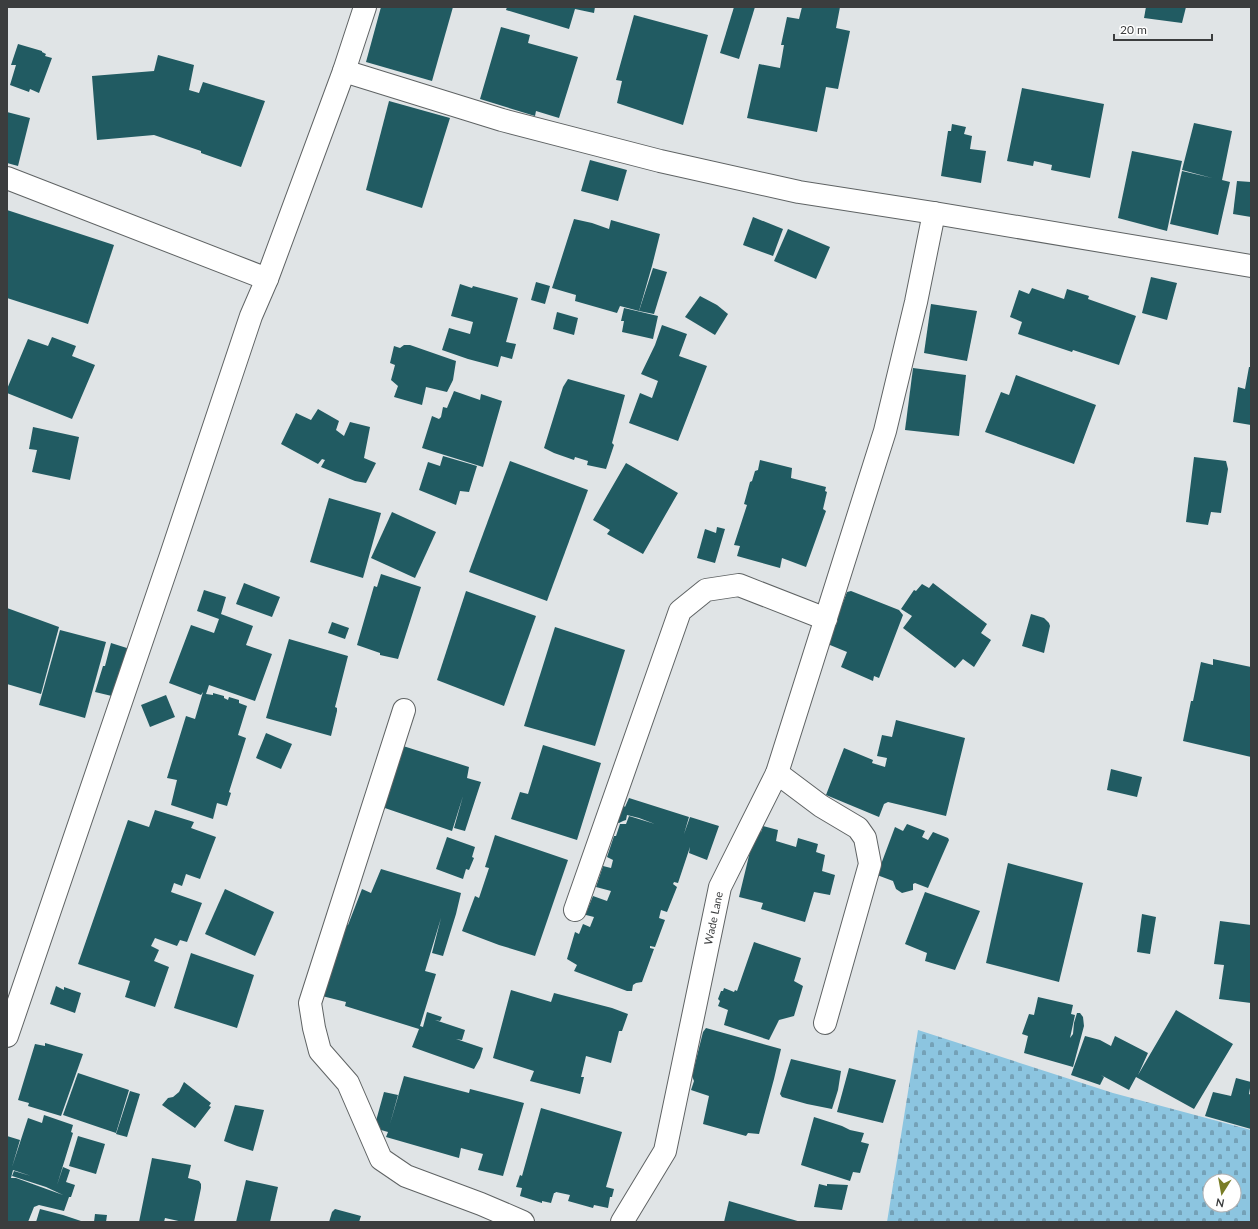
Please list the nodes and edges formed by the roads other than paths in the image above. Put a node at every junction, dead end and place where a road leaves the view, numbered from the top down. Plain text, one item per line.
1 (365, 7) edge
2 (344, 71) junction
3 (7, 178) edge
4 (934, 213) junction
5 (1251, 266) edge
6 (267, 279) junction
7 (826, 619) junction
8 (404, 710) dead end
9 (777, 774) junction
10 (575, 910) dead end
11 (825, 1023) dead end
12 (7, 1036) edge
13 (516, 1221) edge
14 (622, 1222) edge

1 - 2 street
2 - 4 street
2 - 6 street
3 - 6 street
4 - 5 street
4 - 7 street, Wade Lane
6 - 12 street
7 - 9 street, Wade Lane
7 - 10 street
8 - 13 street
9 - 11 street
9 - 14 street, Wade Lane

